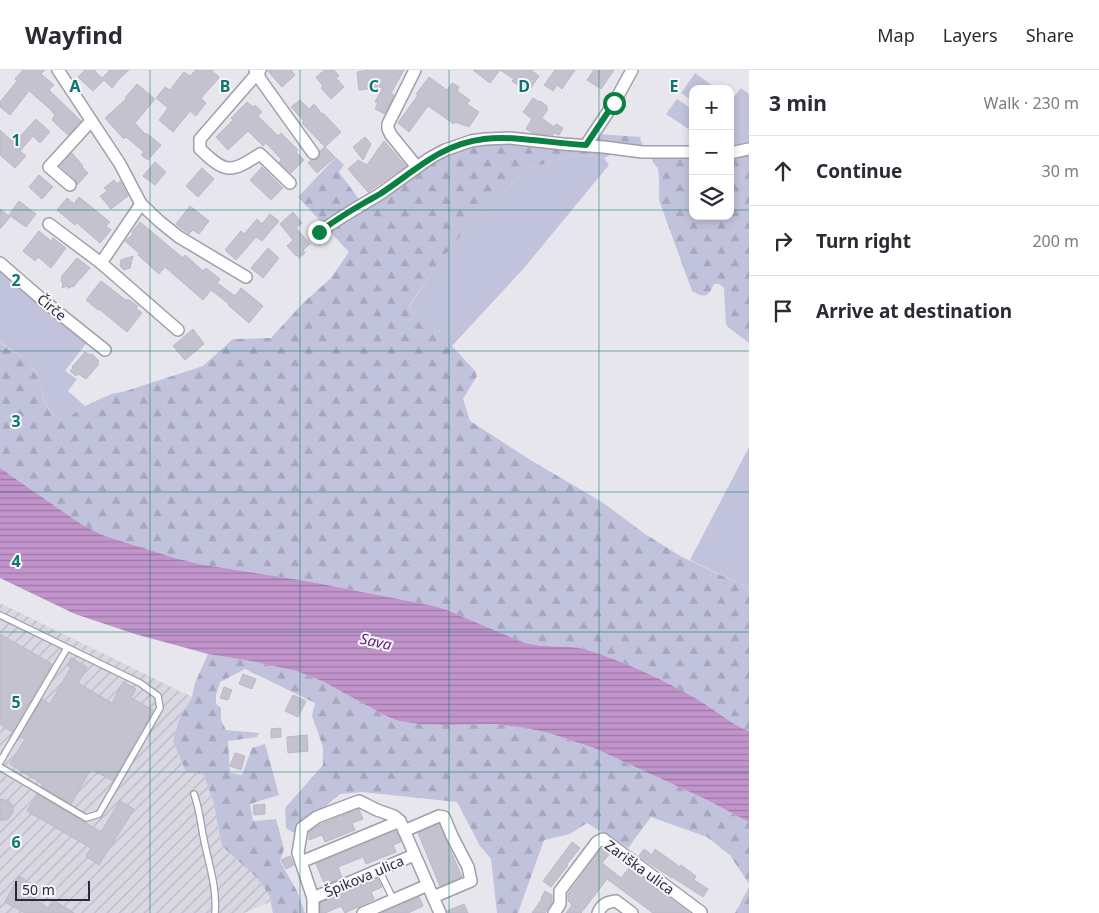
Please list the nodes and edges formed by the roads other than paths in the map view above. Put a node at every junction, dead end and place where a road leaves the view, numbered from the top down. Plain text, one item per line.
1 (58, 70) edge
2 (258, 70) edge
3 (415, 70) edge
4 (631, 71) edge
5 (91, 121) junction
6 (586, 145) junction
7 (749, 149) edge
8 (689, 152) edge
9 (734, 152) edge
10 (313, 154) dead end
11 (418, 167) junction
12 (290, 183) dead end
13 (70, 185) dead end
14 (142, 204) junction
15 (48, 224) dead end
16 (319, 232) dead end
17 (0, 263) edge
18 (101, 263) junction
19 (246, 277) dead end
20 (178, 330) dead end
21 (105, 350) dead end
22 (0, 615) edge
23 (67, 648) junction
24 (0, 762) edge
25 (0, 767) edge
26 (194, 794) dead end
27 (402, 826) junction
28 (414, 855) junction
29 (301, 862) junction
30 (379, 870) junction
31 (428, 885) junction
32 (433, 897) junction
33 (313, 898) junction
34 (393, 899) junction
35 (215, 913) edge
36 (313, 913) edge
37 (363, 913) edge
38 (440, 913) edge
39 (554, 913) edge
40 (598, 913) edge
41 (632, 913) edge
42 (700, 913) edge

1 - 5 street
2 - 10 street
2 - 12 street
3 - 11 street
4 - 6 street
5 - 13 street
5 - 14 street
6 - 8 street
6 - 11 street
7 - 9 street
11 - 16 street
14 - 18 street
14 - 19 street
15 - 18 street
17 - 21 street, Čirče
18 - 20 street
22 - 23 lane
23 - 24 lane
23 - 25 lane
26 - 35 lane
27 - 28 street, Špikova ulica
27 - 29 street
27 - 29 street, Špikova ulica
27 - 32 street
28 - 30 street, Špikova ulica
28 - 31 street, Špikova ulica
29 - 33 street, Špikova ulica
30 - 33 street, Špikova ulica
30 - 34 lane
31 - 32 street, Špikova ulica
31 - 34 street
32 - 38 street, Špikova ulica
33 - 36 street, Špikova ulica
34 - 37 street
39 - 42 street, Zariška ulica
40 - 41 street

